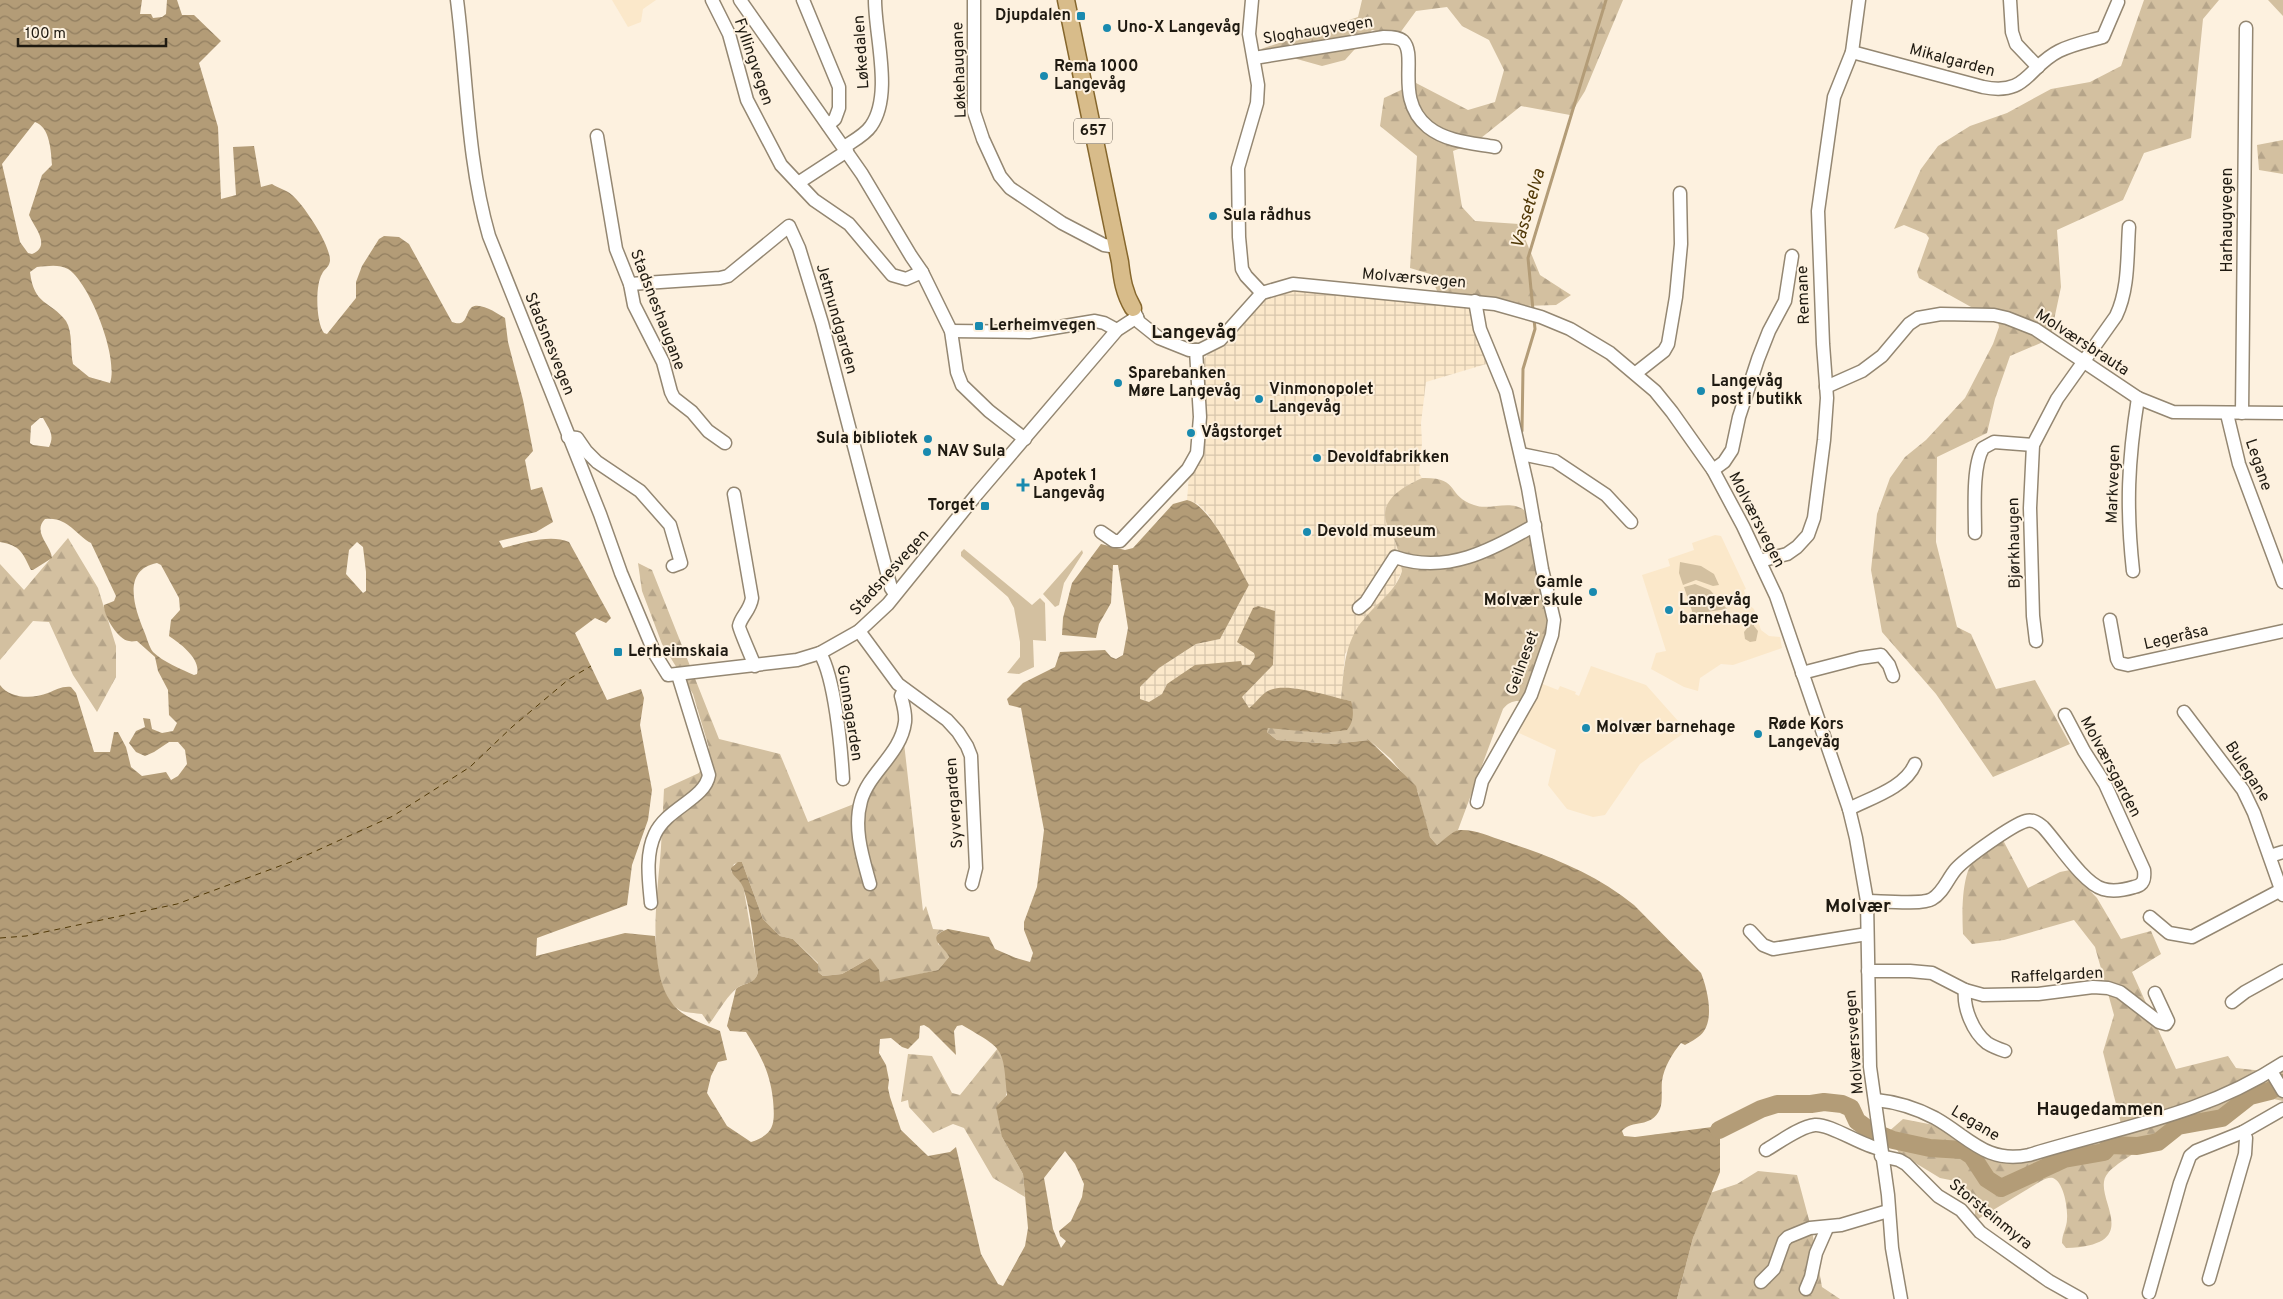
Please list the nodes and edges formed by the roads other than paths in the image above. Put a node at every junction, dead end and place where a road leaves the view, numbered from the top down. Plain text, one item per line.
1 (457, 0) edge
2 (712, 0) edge
3 (740, 0) edge
4 (804, 0) edge
5 (875, 0) edge
6 (974, 0) edge
7 (1066, 0) edge
8 (1252, 0) edge
9 (1859, 0) edge
10 (2010, 0) edge
11 (2118, 2) dead end
12 (2246, 28) dead end
13 (1852, 52) junction
14 (1254, 58) junction
15 (2038, 67) junction
16 (828, 125) junction
17 (597, 136) dead end
18 (1494, 147) dead end
19 (846, 149) junction
20 (798, 183) junction
21 (1680, 193) dead end
22 (2129, 227) dead end
23 (1118, 254) junction
24 (1792, 256) dead end
25 (922, 272) junction
26 (630, 284) junction
27 (1262, 293) junction
28 (1475, 301) junction
29 (1135, 313) junction
30 (951, 330) junction
31 (1117, 330) junction
32 (1196, 350) junction
33 (2083, 361) junction
34 (1636, 373) junction
35 (1826, 387) junction
36 (2138, 398) junction
37 (2242, 413) junction
38 (2283, 413) edge
39 (2227, 414) junction
40 (568, 437) junction
41 (1025, 439) junction
42 (725, 443) dead end
43 (2033, 445) junction
44 (1520, 454) junction
45 (1712, 470) junction
46 (734, 494) dead end
47 (1631, 522) dead end
48 (1535, 525) junction
49 (1101, 532) dead end
50 (1975, 533) dead end
51 (1760, 561) junction
52 (673, 566) dead end
53 (2133, 571) dead end
54 (2283, 582) edge
55 (895, 594) junction
56 (1359, 608) dead end
57 (2110, 620) dead end
58 (2283, 631) edge
59 (859, 632) junction
60 (2036, 641) dead end
61 (820, 652) junction
62 (755, 666) junction
63 (1802, 673) junction
64 (678, 674) junction
65 (1893, 676) dead end
66 (904, 689) junction
67 (2184, 712) dead end
68 (2065, 715) dead end
69 (1915, 764) dead end
70 (843, 779) dead end
71 (1477, 802) dead end
72 (1849, 808) junction
73 (2283, 852) edge
74 (2270, 856) junction
75 (870, 884) dead end
76 (972, 884) dead end
77 (2282, 893) edge
78 (1867, 901) junction
79 (651, 903) dead end
80 (2150, 917) dead end
81 (1750, 931) dead end
82 (1867, 934) junction
83 (1868, 971) junction
84 (2283, 971) edge
85 (1965, 990) junction
86 (2155, 993) dead end
87 (2232, 1002) dead end
88 (2005, 1051) dead end
89 (2283, 1063) edge
90 (2271, 1070) junction
91 (2283, 1091) edge
92 (1876, 1100) junction
93 (2283, 1110) edge
94 (2243, 1132) junction
95 (1880, 1148) junction
96 (1766, 1150) dead end
97 (1888, 1211) junction
98 (1827, 1228) junction
99 (2209, 1279) dead end
100 (1761, 1282) dead end
101 (1806, 1289) dead end
102 (2149, 1293) dead end
103 (1901, 1299) edge
104 (2081, 1299) edge

1 - 40 street, Stadsnesvegen
2 - 20 street, Fyllingvegen
3 - 16 street, Fyllingvegen
4 - 16 street
5 - 19 street, Løkedalen
6 - 23 street, Løkehaugane
7 - 23 main road, 657
8 - 14 street, Sloghaugvegen
9 - 13 street, Remane
10 - 15 street
11 - 15 street, Mikalgarden
12 - 37 street, Harhaugvegen
13 - 15 street, Mikalgarden
13 - 35 street, Remane
14 - 18 street, Sloghaugvegen
14 - 27 street, Sloghaugvegen
16 - 19 street, Fyllingvegen
17 - 26 street, Stadsneshaugane
19 - 20 street
19 - 25 street, Fyllingvegen
20 - 25 street, Fyllingvegen
21 - 34 street
22 - 33 street, Bjørkhaugen
23 - 29 main road, 657
24 - 45 street, Remane
25 - 30 street, Fyllingvegen
26 - 42 street, Stadsneshaugane
26 - 55 street, Jetmundgarden
27 - 28 street, Molværsvegen
27 - 32 street
28 - 34 street, Molværsvegen
28 - 44 street, Geilneset
29 - 31 street, Stadsnesvegen
29 - 32 street
30 - 31 street
30 - 41 street, Fyllingvegen
31 - 41 street, Stadsnesvegen
32 - 49 street
33 - 35 street, Molværsbrauta
33 - 36 street, Molværsbrauta
33 - 43 street, Bjørkhaugen
34 - 45 street, Molværsvegen
35 - 51 street, Remane
36 - 39 street, Molværsbrauta
36 - 53 street, Markvegen
37 - 38 street, Molværsbrauta
37 - 39 street, Molværsbrauta
39 - 54 street, Legane
40 - 52 street
40 - 64 street, Stadsnesvegen
41 - 55 street, Stadsnesvegen
43 - 50 street
43 - 60 street, Bjørkhaugen
44 - 47 street
44 - 48 street, Geilneset
45 - 51 street, Molværsvegen
46 - 62 street
48 - 56 street
48 - 71 street, Geilneset
51 - 63 street, Molværsvegen
55 - 59 street, Stadsnesvegen
57 - 58 street, Legeråsa
59 - 61 street, Stadsnesvegen
59 - 66 street, Syvergarden
61 - 62 street, Stadsnesvegen
61 - 70 street, Gunnagarden
62 - 64 street, Stadsnesvegen
63 - 65 street
63 - 72 street, Molværsvegen
64 - 79 street
66 - 75 street
66 - 76 street, Syvergarden
67 - 74 street, Bulegane
68 - 78 street, Molværsgarden
69 - 72 street
72 - 78 street, Molværsvegen
73 - 74 street
74 - 77 street, Bulegane
77 - 80 street, Bulegane
78 - 82 street, Molværsvegen
81 - 82 street
82 - 83 street, Molværsvegen
83 - 85 street, Raffelgarden
83 - 92 street, Molværsvegen
84 - 87 street
85 - 86 street, Raffelgarden
85 - 88 street
89 - 90 street, Legane
90 - 91 street
90 - 92 street, Legane
92 - 95 street, Molværsvegen
93 - 94 street
94 - 99 street
94 - 102 street
95 - 96 street
95 - 97 street, Molværsvegen
95 - 104 street, Storsteinmyra
97 - 98 street
97 - 103 street, Molværsvegen
98 - 100 street
98 - 101 street

